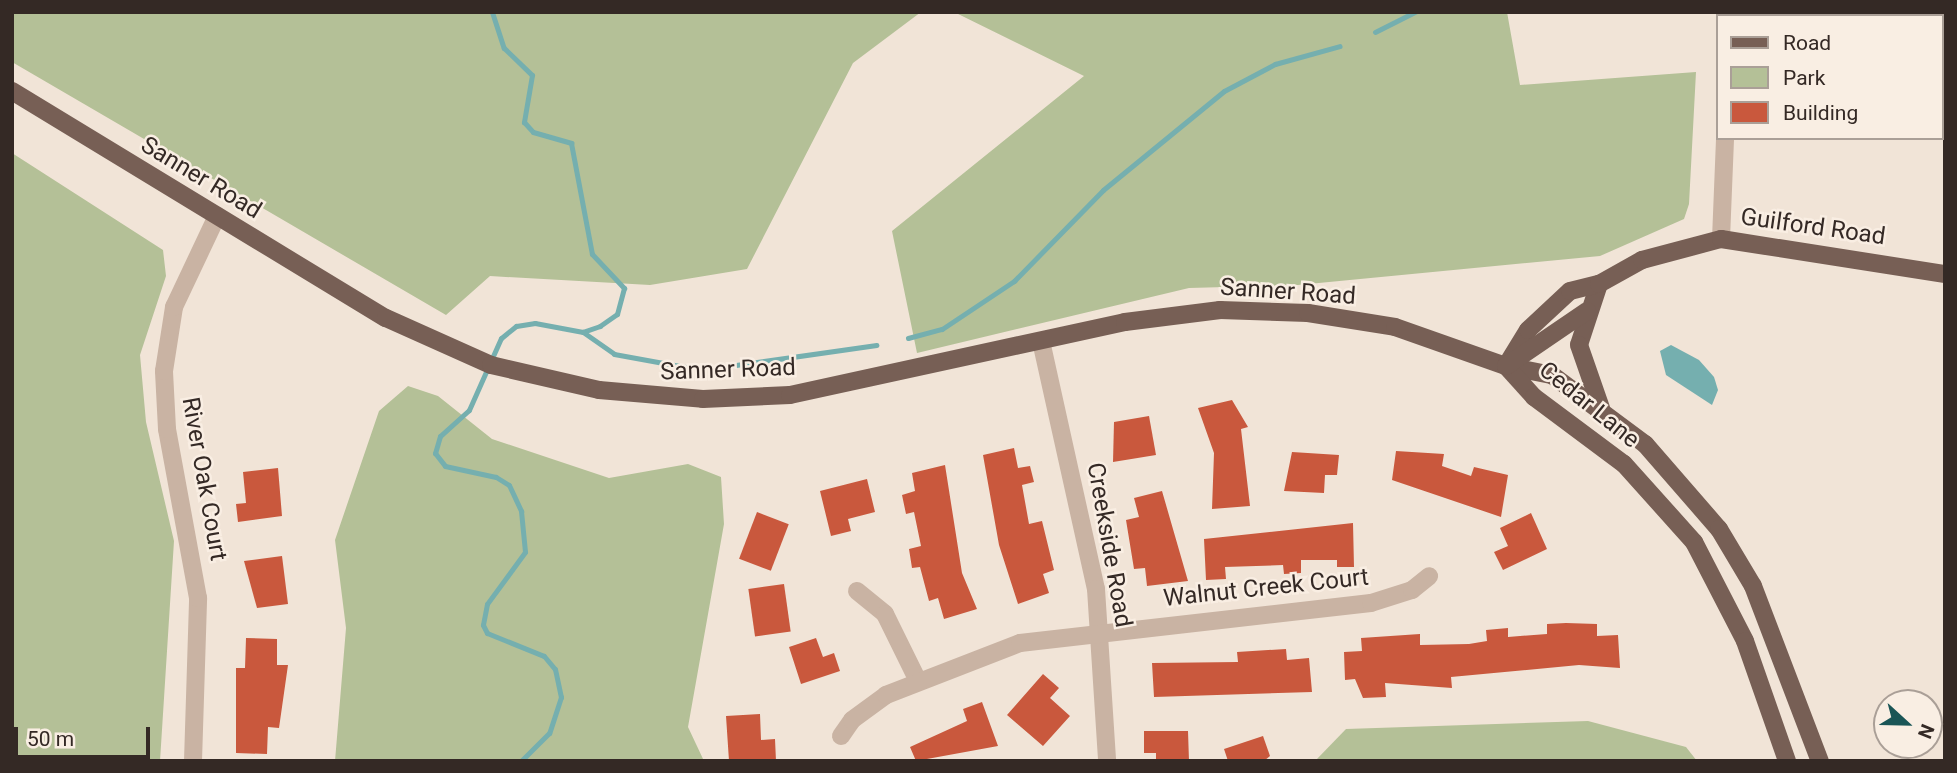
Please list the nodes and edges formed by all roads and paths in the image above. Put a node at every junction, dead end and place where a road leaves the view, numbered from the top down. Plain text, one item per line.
1 (12, 91) edge
2 (1725, 140) edge
3 (217, 216) junction
4 (1721, 239) junction
5 (1945, 274) edge
6 (1599, 284) junction
7 (1589, 309) junction
8 (1041, 341) junction
9 (1506, 366) junction
10 (1601, 408) junction
11 (1429, 576) dead end
12 (857, 591) dead end
13 (1101, 631) junction
14 (918, 681) junction
15 (841, 736) dead end
16 (193, 761) edge
17 (1107, 761) edge
18 (1787, 761) edge
19 (1820, 761) edge

1 - 3 main road, Sanner Road
2 - 4 street
3 - 8 main road, Sanner Road
3 - 16 street, River Oak Court
4 - 5 main road, Guilford Road
4 - 6 main road, Guilford Road
6 - 7 main road
6 - 9 main road, Guilford Road
7 - 9 main road
7 - 10 main road
8 - 9 main road, Sanner Road
8 - 13 street, Creekside Road
9 - 10 main road, Cedar Lane
9 - 18 main road, Cedar Lane
10 - 19 main road, Cedar Lane
11 - 13 street, Walnut Creek Court
12 - 14 street
13 - 14 street, Walnut Creek Court
13 - 17 street, Creekside Road
14 - 15 street, Walnut Creek Court

